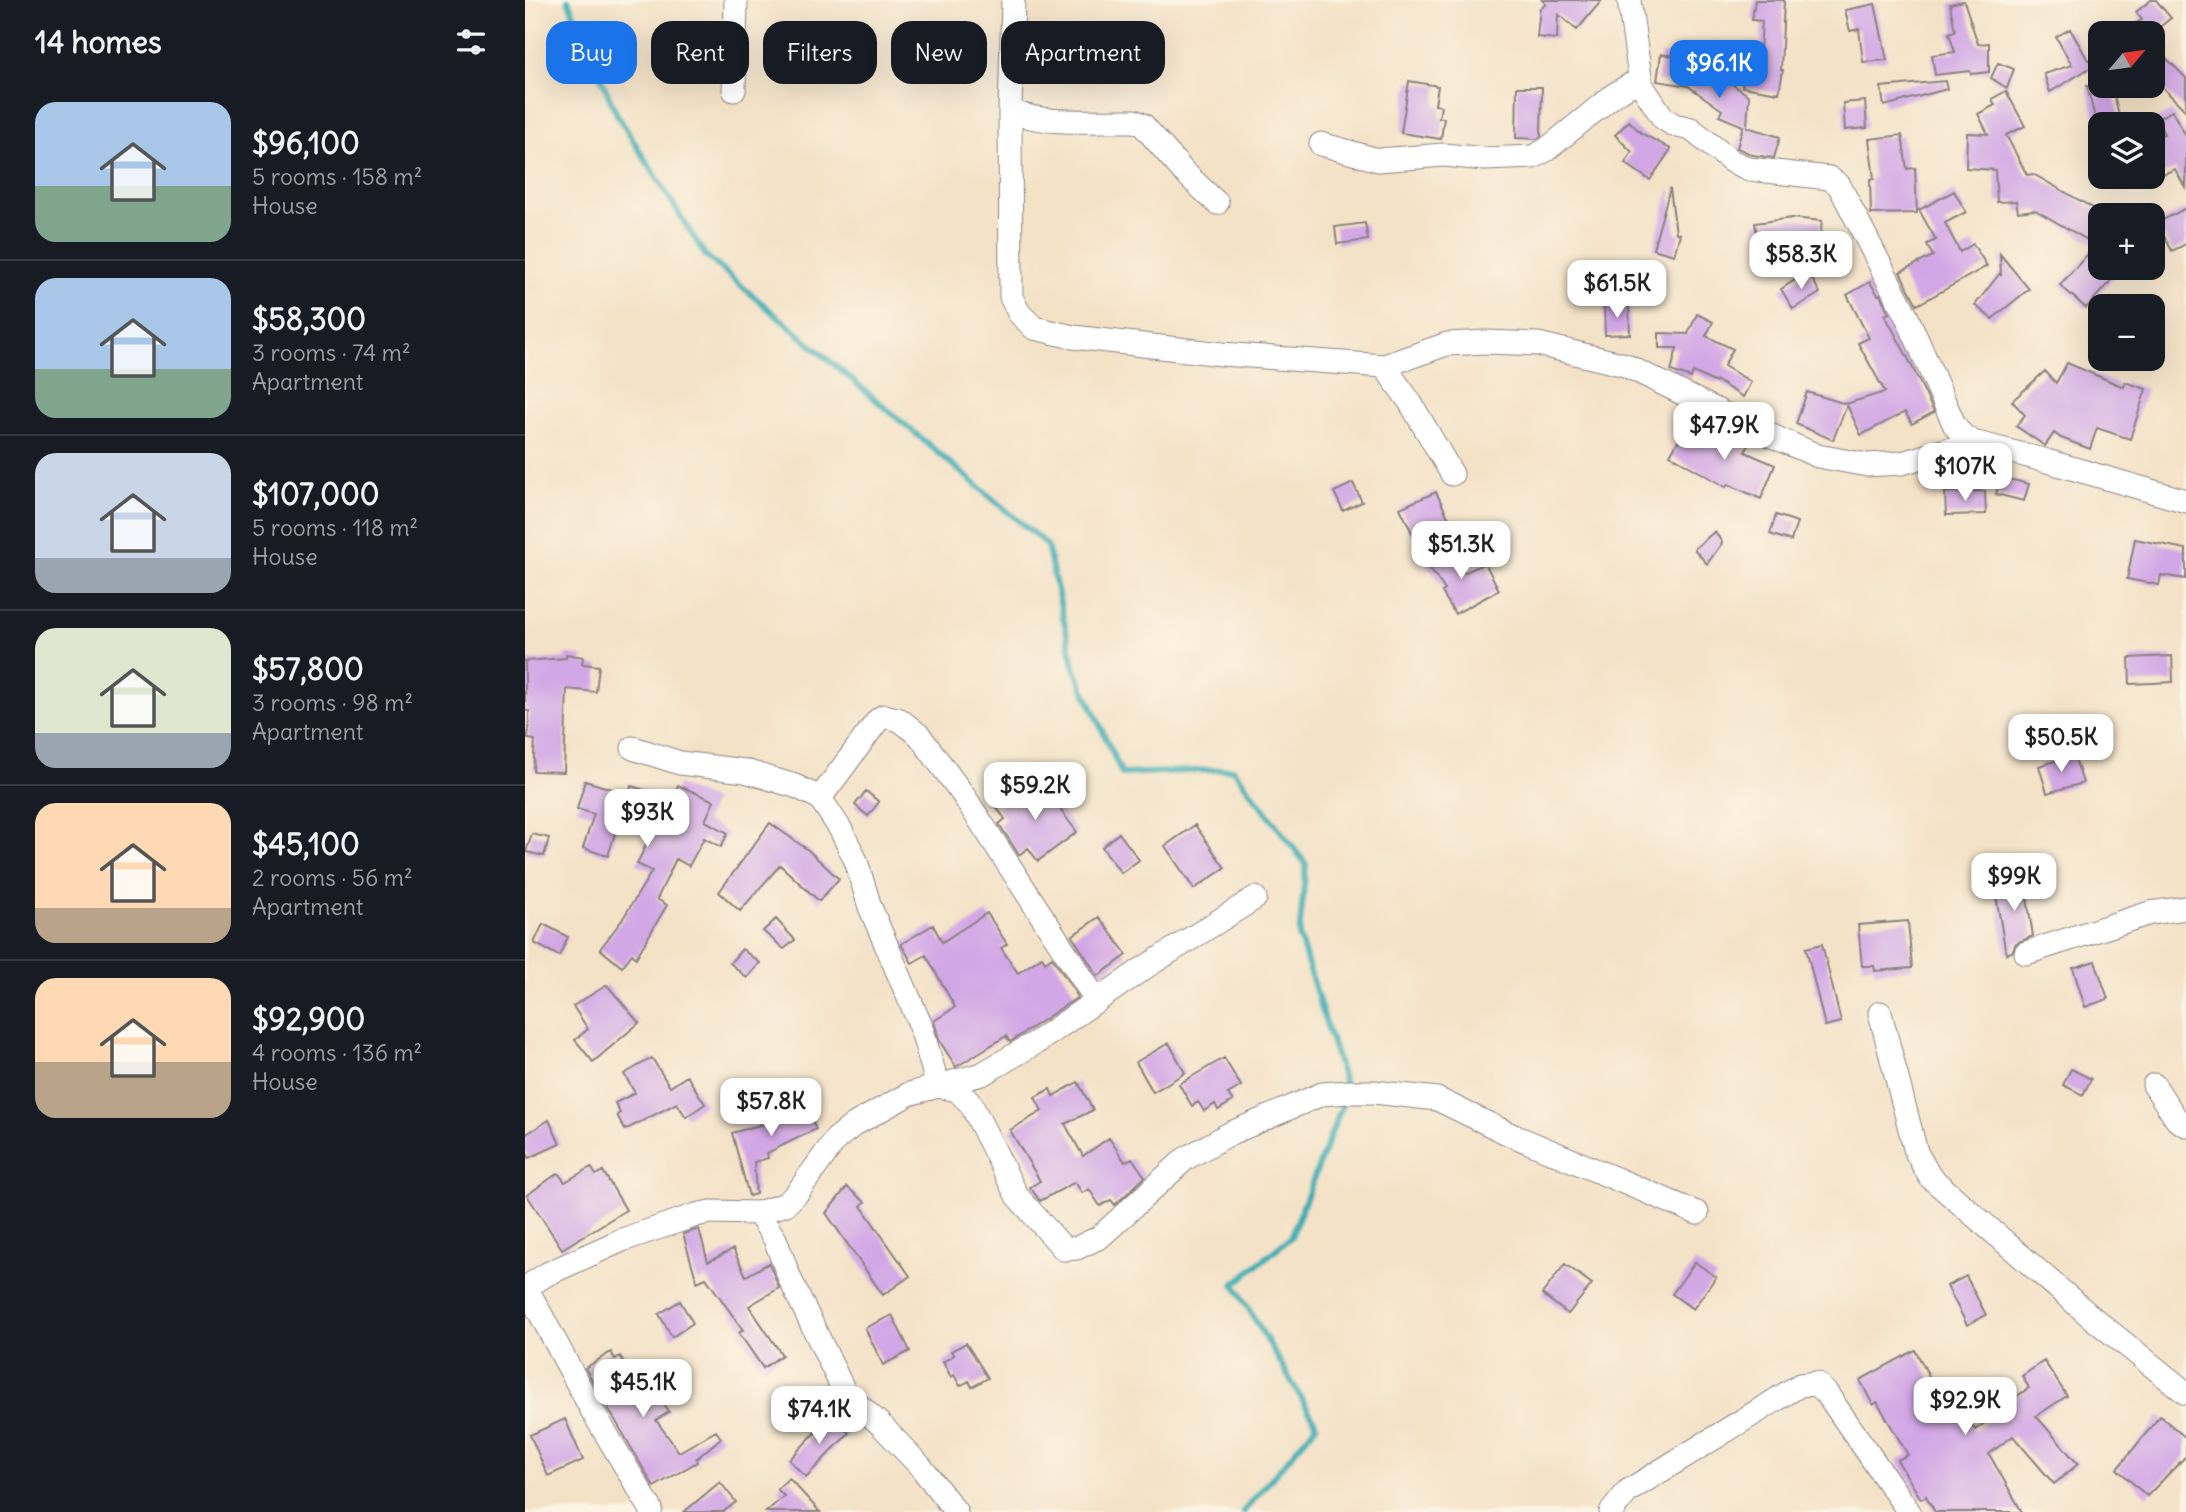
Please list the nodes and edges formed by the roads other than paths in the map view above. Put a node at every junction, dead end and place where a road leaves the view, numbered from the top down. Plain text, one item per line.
1 (736, 0) edge
2 (1013, 0) edge
3 (1629, 0) edge
4 (1640, 79) junction
5 (734, 90) dead end
6 (1010, 111) junction
7 (1321, 144) dead end
8 (1217, 203) dead end
9 (1384, 366) junction
10 (1973, 442) junction
11 (1452, 474) dead end
12 (2186, 501) edge
13 (633, 748) dead end
14 (820, 798) junction
15 (1255, 898) dead end
16 (2186, 908) edge
17 (2026, 953) dead end
18 (1097, 1000) junction
19 (1880, 1013) dead end
20 (2154, 1085) dead end
21 (938, 1086) junction
22 (2186, 1125) edge
23 (758, 1213) junction
24 (1697, 1213) dead end
25 (526, 1287) edge
26 (2186, 1393) edge
27 (651, 1509) dead end
28 (956, 1512) edge
29 (1611, 1512) edge
30 (1909, 1512) edge

1 - 5 street
2 - 6 street
3 - 4 street
4 - 7 street
4 - 10 street
6 - 8 street
6 - 9 street
9 - 10 street
9 - 11 street
10 - 12 street
13 - 14 street
14 - 18 street
14 - 21 street
15 - 18 street
16 - 17 street
18 - 21 street
19 - 26 street
20 - 22 street
21 - 23 street
21 - 24 street
23 - 25 street
23 - 28 street
25 - 27 street
29 - 30 street

